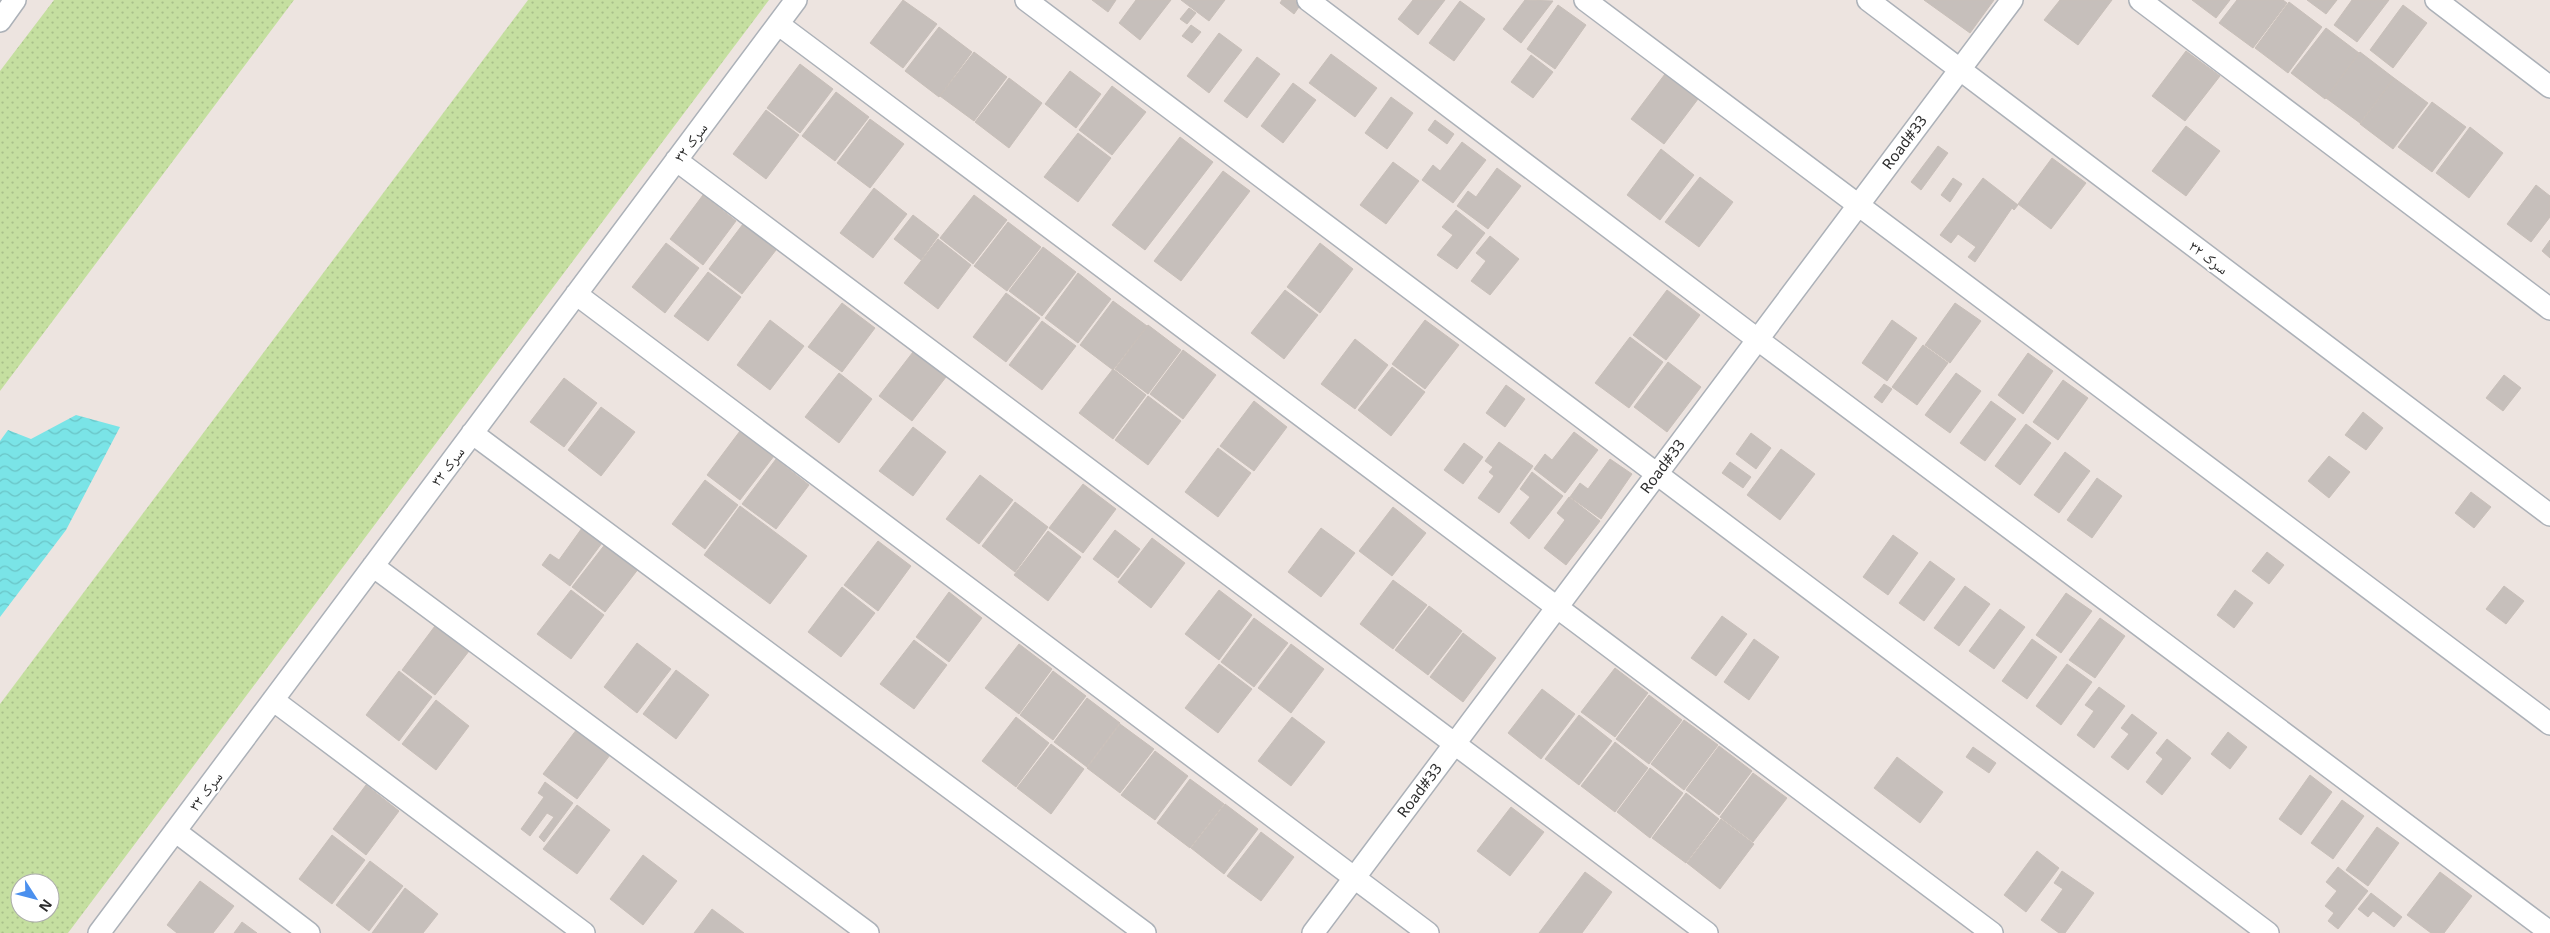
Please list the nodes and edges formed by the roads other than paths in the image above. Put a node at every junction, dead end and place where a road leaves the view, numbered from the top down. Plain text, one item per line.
1 (15, 0) edge
2 (796, 0) edge
3 (1026, 0) edge
4 (1308, 0) edge
5 (1585, 0) edge
6 (1868, 0) edge
7 (2012, 0) edge
8 (2140, 0) edge
9 (2436, 0) edge
10 (0, 21) edge
11 (778, 24) junction
12 (1959, 69) junction
13 (2550, 87) edge
14 (676, 160) junction
15 (1858, 204) junction
16 (576, 294) junction
17 (2550, 309) edge
18 (1757, 339) junction
19 (472, 433) junction
20 (1656, 474) junction
21 (2550, 515) edge
22 (373, 566) junction
23 (1557, 606) junction
24 (273, 700) junction
25 (2550, 724) edge
26 (1455, 743) junction
27 (175, 831) junction
28 (1354, 878) junction
29 (2544, 926) edge
30 (99, 933) edge
31 (308, 933) edge
32 (584, 933) edge
33 (868, 933) edge
34 (1144, 933) edge
35 (1313, 933) edge
36 (1428, 933) edge
37 (1707, 933) edge
38 (1992, 933) edge
39 (2268, 933) edge

1 - 10 street
2 - 11 street, سرک ۳۲
3 - 20 street
4 - 18 street
5 - 15 street
6 - 12 street, سرک ۳۲
7 - 12 street, Road#33
8 - 17 street
9 - 13 street
11 - 14 street, سرک ۳۲
11 - 23 street
12 - 15 street, Road#33
12 - 21 street, سرک ۳۲
14 - 16 street, سرک ۳۲
14 - 26 street
15 - 18 street, Road#33
15 - 25 street
16 - 19 street, سرک ۳۲
16 - 28 street
18 - 20 street, Road#33
18 - 29 street
19 - 22 street, سرک ۳۲
19 - 34 street
20 - 23 street, Road#33
20 - 39 street
22 - 24 street, سرک ۳۲
22 - 33 street
23 - 26 street, Road#33
23 - 38 street
24 - 27 street, سرک ۳۲
24 - 32 street
26 - 28 street, Road#33
26 - 37 street
27 - 30 street, سرک ۳۲
27 - 31 street
28 - 35 street, Road#33
28 - 36 street

